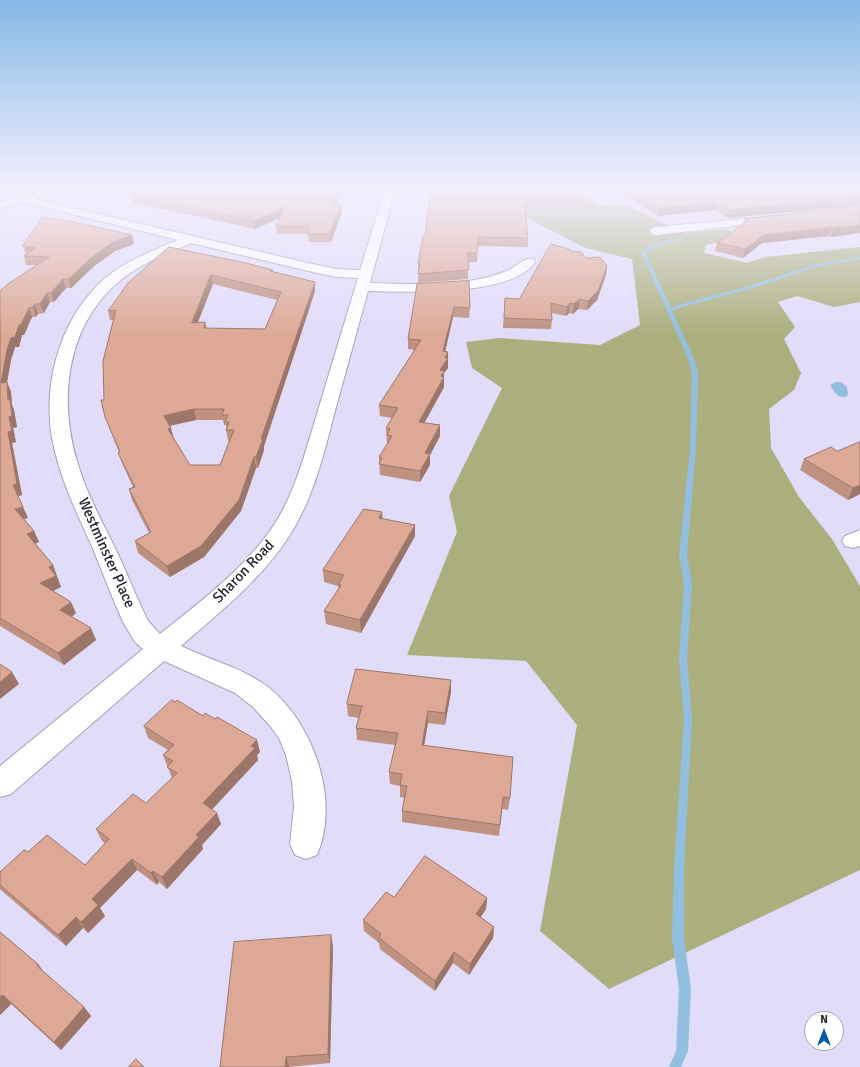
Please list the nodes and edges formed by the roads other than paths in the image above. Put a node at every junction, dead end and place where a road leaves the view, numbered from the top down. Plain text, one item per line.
1 (173, 236) edge
2 (377, 236) edge
3 (190, 240) junction
4 (529, 262) dead end
5 (364, 281) junction
6 (163, 647) junction
7 (0, 784) edge
8 (306, 844) dead end

1 - 3 street
2 - 5 street, Sharon Road
3 - 5 street
3 - 6 street, Westminster Place
4 - 5 street
5 - 6 street, Sharon Road
6 - 7 street, Sharon Road
6 - 8 street, Westminster Place

